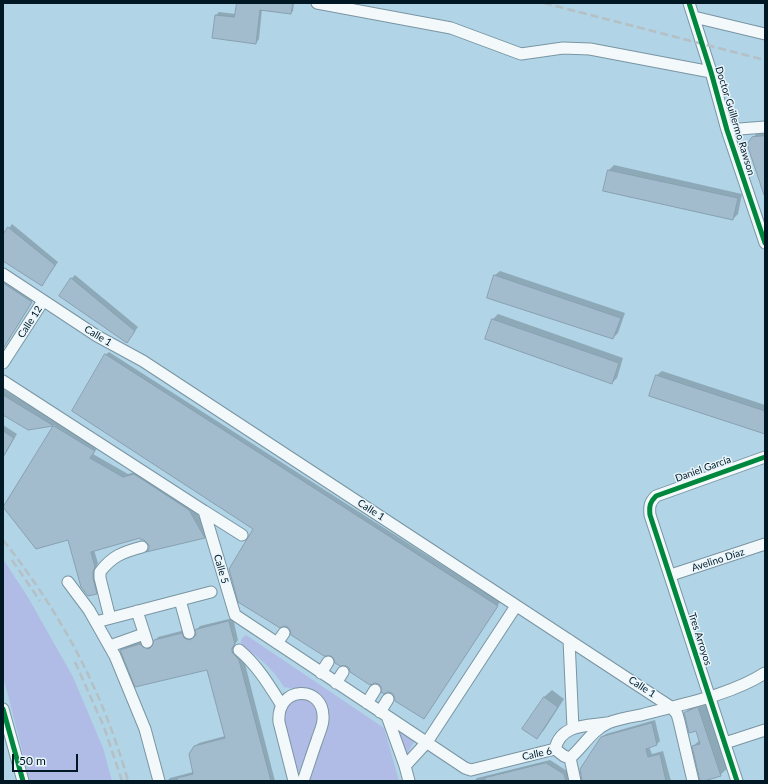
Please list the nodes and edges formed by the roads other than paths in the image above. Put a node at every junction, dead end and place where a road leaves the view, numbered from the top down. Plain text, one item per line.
1 (317, 3) edge
2 (689, 3) edge
3 (694, 18) junction
4 (765, 34) edge
5 (711, 72) junction
6 (765, 127) edge
7 (727, 130) junction
8 (765, 243) edge
9 (3, 274) edge
10 (43, 301) junction
11 (3, 363) edge
12 (3, 381) edge
13 (765, 456) edge
14 (650, 503) joint
15 (204, 511) junction
16 (242, 535) dead end
17 (765, 544) edge
18 (142, 548) dead end
19 (670, 576) junction
20 (68, 582) dead end
21 (211, 592) dead end
22 (180, 600) junction
23 (516, 606) junction
24 (136, 611) junction
25 (110, 618) junction
26 (96, 622) junction
27 (189, 633) dead end
28 (284, 633) dead end
29 (569, 640) junction
30 (277, 643) junction
31 (110, 646) junction
32 (239, 650) dead end
33 (328, 662) dead end
34 (343, 672) dead end
35 (321, 673) junction
36 (765, 673) edge
37 (336, 683) junction
38 (375, 690) dead end
39 (709, 696) junction
40 (388, 699) dead end
41 (367, 703) junction
42 (282, 704) junction
43 (671, 706) junction
44 (3, 709) edge
45 (383, 714) junction
46 (607, 723) junction
47 (573, 728) junction
48 (765, 730) edge
49 (427, 742) junction
50 (725, 743) junction
51 (555, 749) junction
52 (570, 758) junction
53 (405, 766) junction
54 (23, 781) edge
55 (159, 781) edge
56 (294, 781) edge
57 (303, 781) edge
58 (409, 781) edge
59 (575, 781) edge
60 (693, 781) edge
61 (737, 781) edge

1 - 5 street
2 - 3 street, Doctor Guillermo Rawson
3 - 4 street
3 - 5 street, Doctor Guillermo Rawson
5 - 7 street, Doctor Guillermo Rawson
6 - 7 street
7 - 8 street, Doctor Guillermo Rawson
9 - 10 street, Calle 1
10 - 11 street, Calle 12
10 - 23 street, Calle 1
12 - 15 street
13 - 14 street, Daniel García
14 - 19 street, Tres Arroyos
15 - 16 street
15 - 30 street, Calle 5
17 - 19 street, Avelino Díaz
18 - 25 street
19 - 39 street, Tres Arroyos
20 - 26 street
21 - 22 street
22 - 24 street
22 - 27 street
23 - 29 street, Calle 1
23 - 49 street
24 - 25 street
24 - 31 street
25 - 26 street
26 - 31 street
28 - 30 street
29 - 43 street, Calle 1
29 - 47 street
30 - 35 street, Calle 5
31 - 55 street
32 - 42 street
33 - 35 street
34 - 37 street
35 - 37 street, Calle 5
36 - 39 street
37 - 41 street, Calle 5
38 - 41 street
39 - 43 street
39 - 50 street, Tres Arroyos
40 - 45 street
41 - 45 street, Calle 5
42 - 56 street
42 - 57 street
43 - 46 street
43 - 60 street
44 - 54 street
45 - 49 street, Calle 6
45 - 53 street
46 - 47 street
46 - 52 street
47 - 51 street
48 - 50 street
49 - 51 street, Calle 6
49 - 53 street
50 - 61 street, Tres Arroyos
51 - 52 street, Calle 6
52 - 59 street
53 - 58 street

